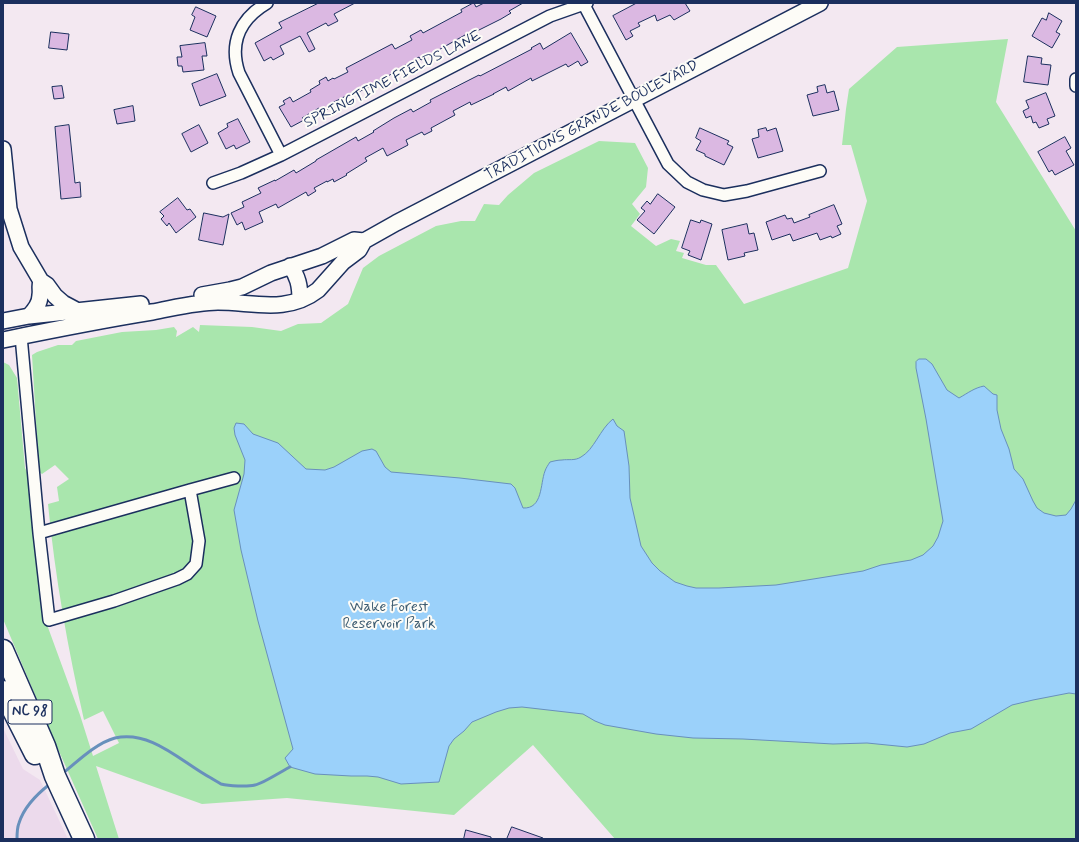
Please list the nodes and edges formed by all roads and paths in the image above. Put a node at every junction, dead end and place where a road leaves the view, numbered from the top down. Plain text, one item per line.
1 (267, 3) edge
2 (584, 3) edge
3 (820, 3) edge
4 (1076, 79) edge
5 (1076, 86) edge
6 (634, 99) junction
7 (3, 150) edge
8 (281, 155) junction
9 (820, 171) dead end
10 (213, 183) dead end
11 (364, 240) junction
12 (290, 266) junction
13 (41, 281) junction
14 (300, 300) junction
15 (78, 311) junction
16 (29, 316) junction
17 (3, 321) edge
18 (21, 336) junction
19 (3, 340) edge
20 (234, 478) dead end
21 (190, 490) junction
22 (39, 533) junction
23 (3, 650) edge
24 (3, 691) edge
25 (55, 776) junction
26 (84, 839) edge

1 - 8 street
2 - 6 street
2 - 8 street, SPRINGTIME FIELDS LANE
3 - 6 main road, TRADITIONS GRANDE BOULEVARD
4 - 5 street
6 - 9 street
6 - 11 main road, TRADITIONS GRANDE BOULEVARD
7 - 13 main road
8 - 10 street, SPRINGTIME FIELDS LANE
11 - 12 main road, TRADITIONS GRANDE BOULEVARD
11 - 14 main road, TRADITIONS GRANDE BOULEVARD
12 - 14 main road
12 - 15 main road, TRADITIONS GRANDE BOULEVARD
13 - 15 main road
13 - 16 main road
14 - 18 main road, TRADITIONS GRANDE BOULEVARD
15 - 16 main road, TRADITIONS GRANDE BOULEVARD
16 - 17 main road, TRADITIONS GRANDE BOULEVARD
18 - 19 main road, TRADITIONS GRANDE BOULEVARD
18 - 22 street
20 - 21 street
21 - 22 street
21 - 22 street
23 - 25 highway, NC 98
24 - 25 highway, NC 98
25 - 26 highway, NC 98

